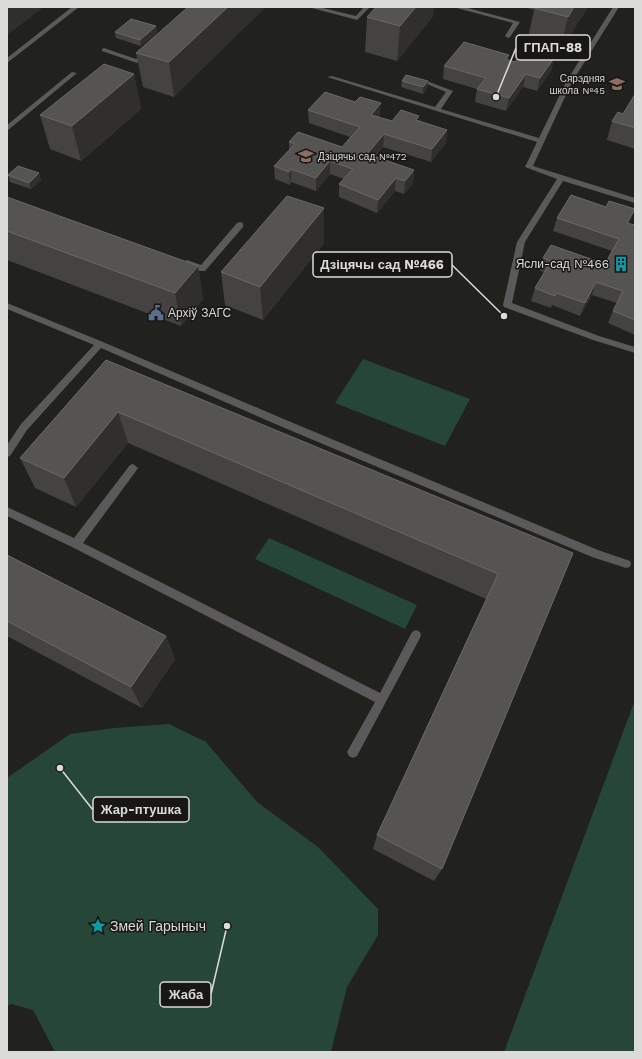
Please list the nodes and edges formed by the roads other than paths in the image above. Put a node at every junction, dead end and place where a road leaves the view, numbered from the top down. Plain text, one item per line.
1 (76, 7) edge
2 (311, 7) edge
3 (367, 7) edge
4 (456, 7) edge
5 (616, 7) edge
6 (508, 36) dead end
7 (155, 46) edge
8 (104, 50) dead end
9 (7, 61) edge
10 (74, 73) dead end
11 (330, 77) dead end
12 (425, 82) edge
13 (437, 110) junction
14 (7, 129) edge
15 (541, 142) junction
16 (562, 177) junction
17 (635, 201) edge
18 (240, 225) dead end
19 (180, 261) edge
20 (7, 306) edge
21 (100, 344) junction
22 (635, 350) edge
23 (7, 453) edge
24 (134, 468) dead end
25 (7, 511) edge
26 (76, 544) junction
27 (626, 564) dead end
28 (416, 635) dead end
29 (382, 700) junction
30 (353, 752) dead end

1 - 9 lane
2 - 3 lane
4 - 6 lane
5 - 15 lane
7 - 8 lane
10 - 14 lane
11 - 13 lane
12 - 13 lane
13 - 15 lane
15 - 16 lane
16 - 17 lane
16 - 22 lane
18 - 19 lane
20 - 21 lane
21 - 23 lane
21 - 27 lane
24 - 26 lane
25 - 26 lane
26 - 29 lane
28 - 29 lane
29 - 30 lane

